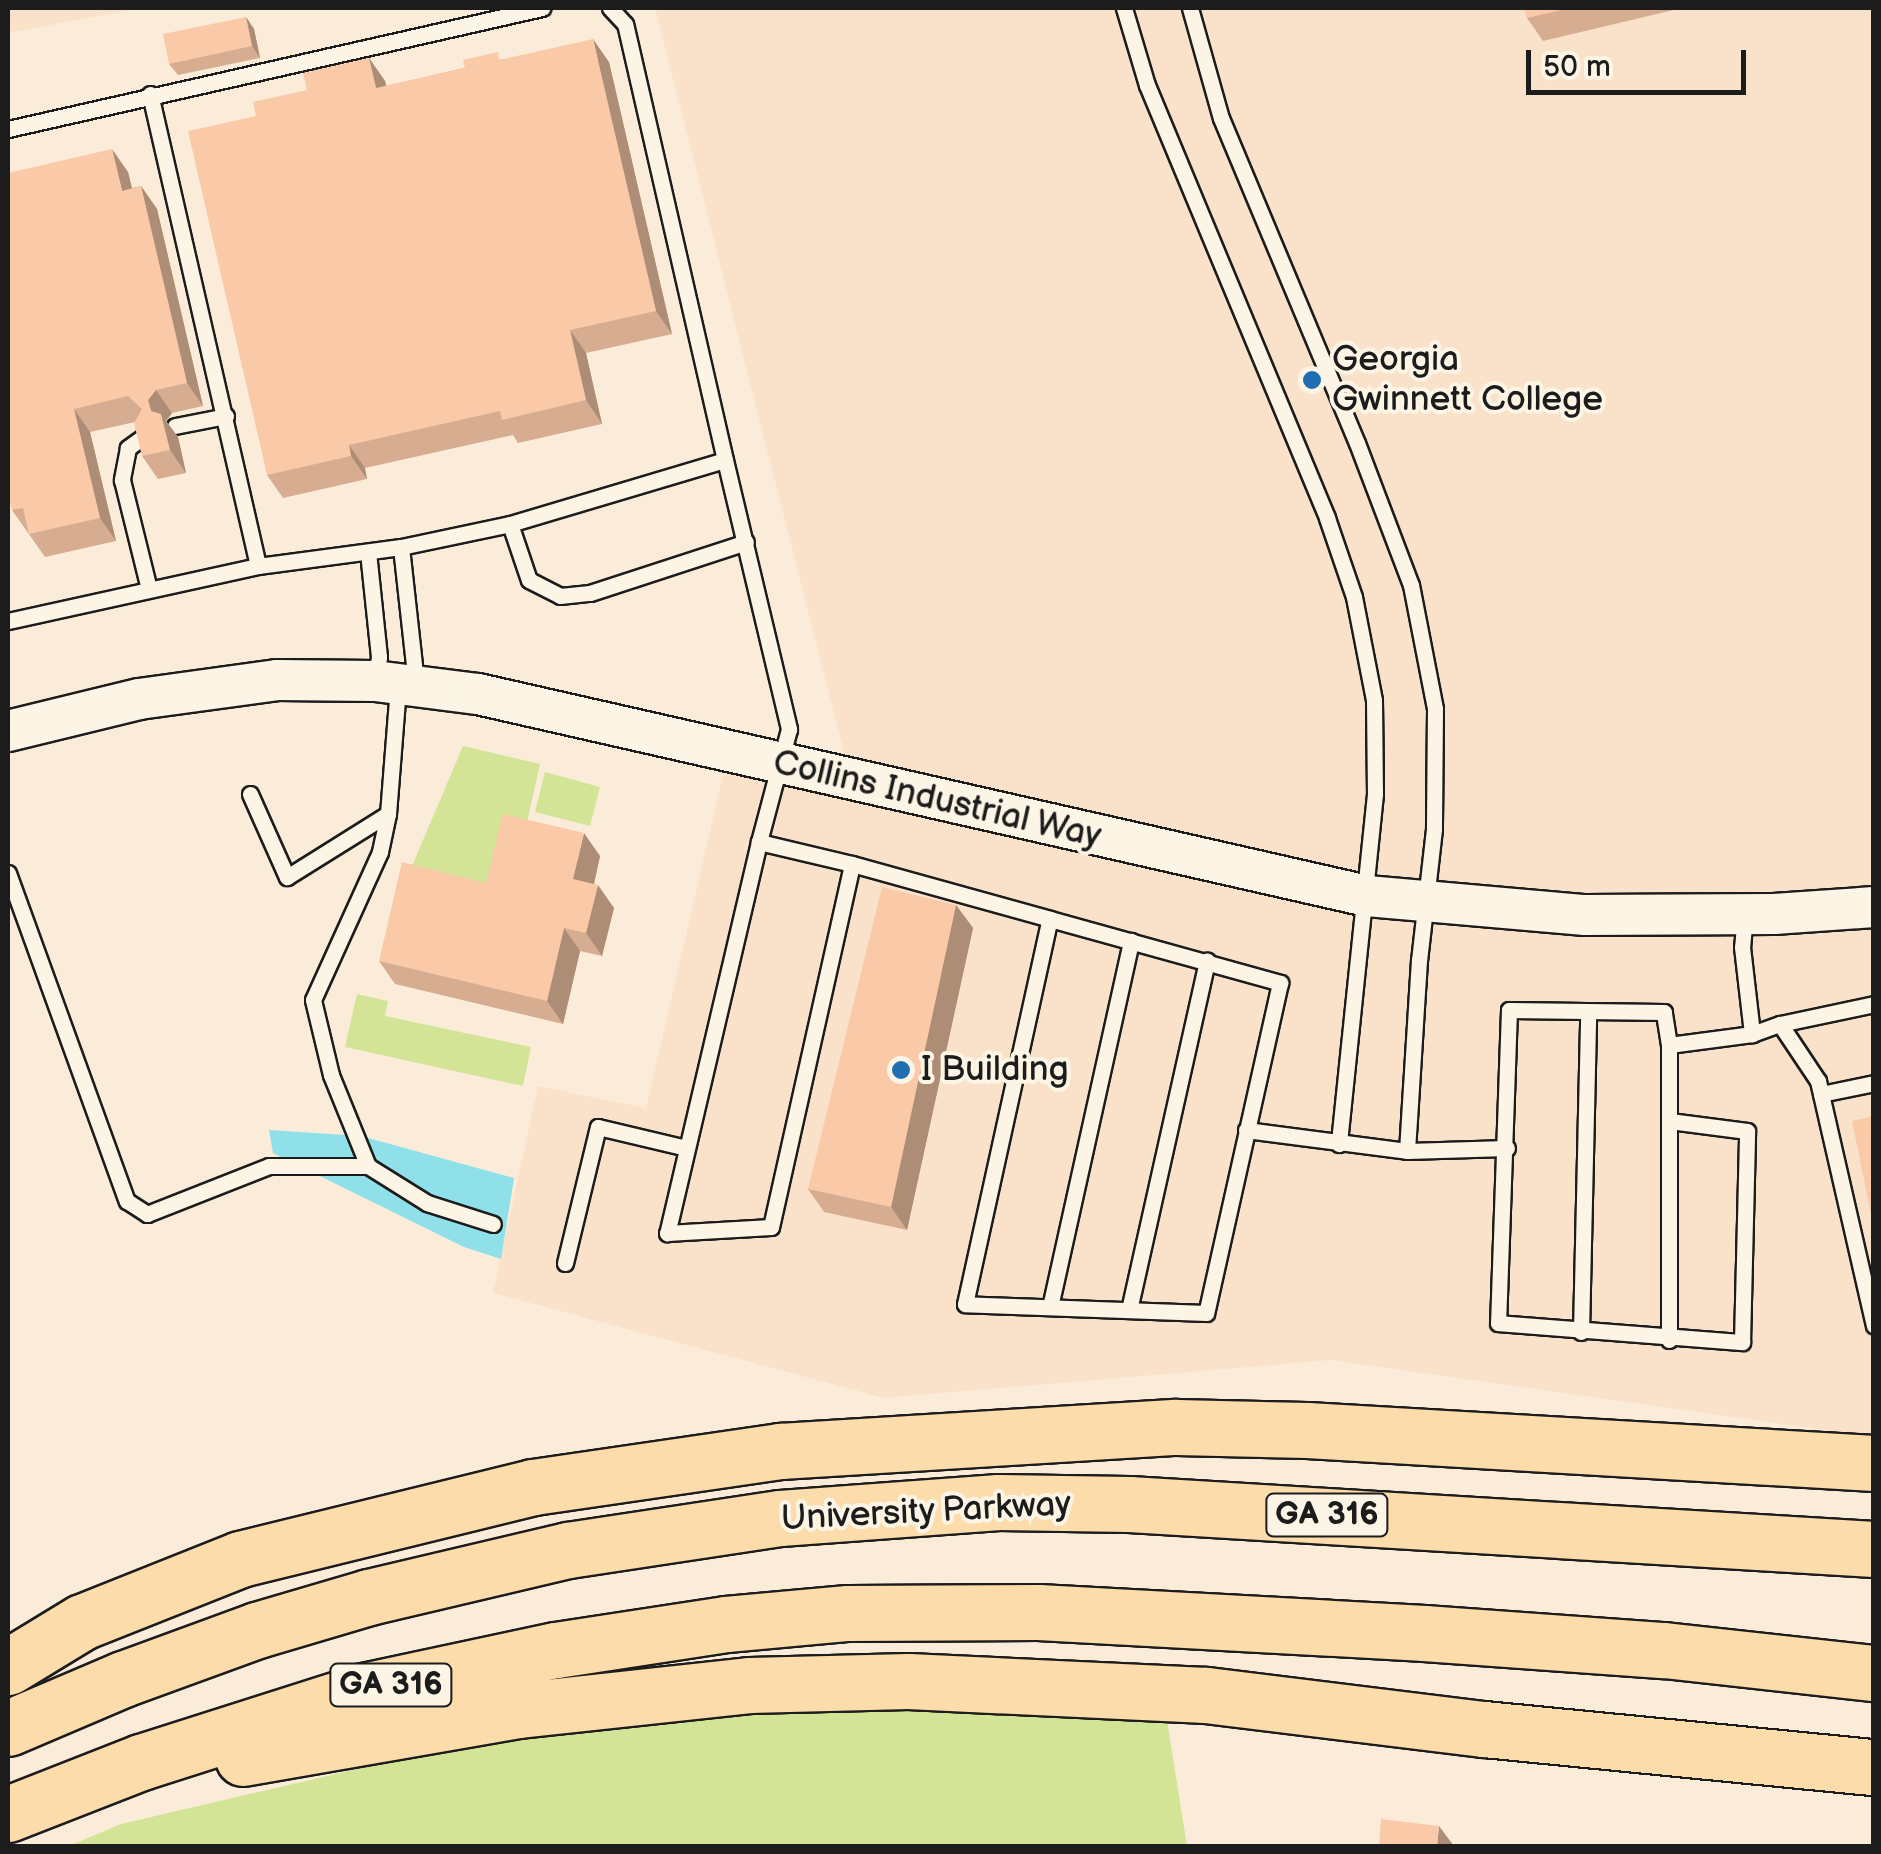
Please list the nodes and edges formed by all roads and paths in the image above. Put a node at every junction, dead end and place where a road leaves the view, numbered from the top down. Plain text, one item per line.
1 (542, 8) edge
2 (610, 8) edge
3 (1124, 8) edge
4 (1190, 8) edge
5 (150, 94) junction
6 (8, 129) edge
7 (226, 416) junction
8 (175, 426) dead end
9 (147, 434) edge
10 (726, 460) junction
11 (510, 524) junction
12 (746, 542) junction
13 (400, 547) junction
14 (368, 552) junction
15 (258, 566) junction
16 (149, 590) junction
17 (8, 621) edge
18 (397, 684) junction
19 (8, 731) edge
20 (779, 765) junction
21 (250, 794) dead end
22 (388, 814) junction
23 (759, 842) junction
24 (852, 864) junction
25 (8, 873) edge
26 (1366, 896) junction
27 (1424, 904) junction
28 (1874, 907) edge
29 (1745, 914) junction
30 (1050, 919) junction
31 (1131, 941) junction
32 (1207, 962) junction
33 (1874, 1004) edge
34 (1588, 1012) junction
35 (1780, 1024) junction
36 (1752, 1034) junction
37 (1669, 1045) junction
38 (1874, 1083) edge
39 (1821, 1094) junction
40 (1670, 1121) junction
41 (1246, 1130) junction
42 (1339, 1144) junction
43 (687, 1148) junction
44 (1506, 1148) junction
45 (1407, 1151) junction
46 (368, 1166) junction
47 (493, 1224) dead end
48 (564, 1263) dead end
49 (1050, 1307) junction
50 (1129, 1310) junction
51 (1874, 1326) edge
52 (1581, 1332) junction
53 (1669, 1340) junction
54 (1874, 1464) edge
55 (1874, 1549) edge
56 (8, 1667) edge
57 (1874, 1674) edge
58 (8, 1728) edge
59 (1484, 1729) junction
60 (1874, 1767) edge
61 (68, 1788) junction
62 (1874, 1790) edge
63 (8, 1814) edge

1 - 5 lane
2 - 10 lane
3 - 26 lane
4 - 27 lane
5 - 6 lane
5 - 7 lane
7 - 8 lane
7 - 15 lane
9 - 16 lane
10 - 11 lane
10 - 12 lane
11 - 12 lane
11 - 13 lane
12 - 20 lane
13 - 14 lane
13 - 18 lane
14 - 15 lane
14 - 18 lane
15 - 16 lane
16 - 17 lane
18 - 19 street, Collins Industrial Way
18 - 20 street, Collins Industrial Way
18 - 22 lane
20 - 23 lane
20 - 26 street, Collins Industrial Way
21 - 22 lane
22 - 46 lane
23 - 24 lane
23 - 43 lane
24 - 30 lane
24 - 43 lane
25 - 46 lane
26 - 27 street, Collins Industrial Way
26 - 42 lane
27 - 29 street, Collins Industrial Way
27 - 45 lane
28 - 29 street, Collins Industrial Way
29 - 36 lane
30 - 31 lane
30 - 49 lane
31 - 32 lane
31 - 49 lane
32 - 41 lane
32 - 50 lane
33 - 35 lane
34 - 37 lane
34 - 44 lane
34 - 52 lane
35 - 36 lane
35 - 39 lane
36 - 37 lane
37 - 40 lane
38 - 39 lane
39 - 51 lane
40 - 53 lane
40 - 53 lane
41 - 42 lane
41 - 50 lane
42 - 45 lane
43 - 48 lane
44 - 45 lane
44 - 52 lane
46 - 47 lane
49 - 50 lane
52 - 53 lane
54 - 56 highway
55 - 58 highway, University Parkway / GA 316
57 - 61 highway, GA 316
59 - 60 highway
59 - 61 highway
59 - 62 highway
61 - 63 highway, GA 316

